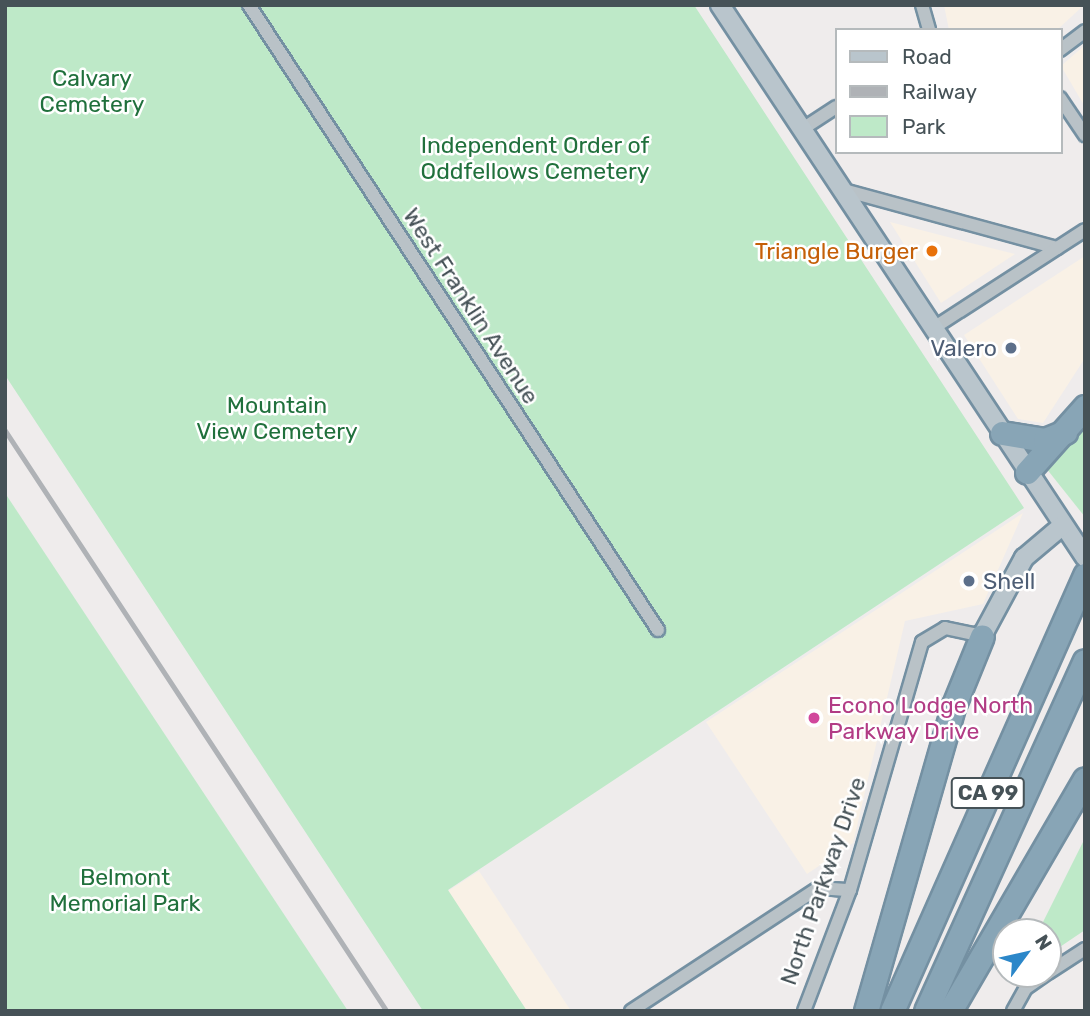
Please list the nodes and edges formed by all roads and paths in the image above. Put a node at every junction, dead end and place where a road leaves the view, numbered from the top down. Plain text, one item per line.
1 (249, 5) edge
2 (720, 5) edge
3 (922, 5) edge
4 (928, 28) edge
5 (1085, 31) edge
6 (1062, 48) edge
7 (1062, 101) edge
8 (834, 108) edge
9 (801, 130) junction
10 (1085, 135) edge
11 (839, 189) junction
12 (1085, 230) edge
13 (1057, 248) junction
14 (932, 329) junction
15 (1085, 407) edge
16 (1065, 432) junction
17 (1002, 433) junction
18 (1027, 472) junction
19 (1063, 525) junction
20 (1085, 557) edge
21 (1085, 575) edge
22 (658, 630) dead end
23 (982, 636) junction
24 (1085, 661) edge
25 (1085, 779) edge
26 (850, 890) junction
27 (1085, 948) edge
28 (1062, 964) edge
29 (1026, 988) edge
30 (631, 1011) edge
31 (804, 1011) edge
32 (866, 1011) edge
33 (892, 1011) edge
34 (926, 1011) edge
35 (950, 1011) edge
36 (1013, 1011) edge

1 - 22 street, West Franklin Avenue
2 - 9 main road
3 - 4 street
5 - 6 street
7 - 10 street
8 - 9 street
9 - 11 main road
11 - 13 street
11 - 14 main road
12 - 13 street
13 - 14 street
14 - 17 main road
15 - 16 highway
16 - 17 highway
16 - 18 highway
17 - 18 main road
18 - 19 main road
19 - 20 main road
19 - 23 main road
21 - 33 highway, CA 99
23 - 26 street, North Parkway Drive
23 - 32 highway
24 - 34 highway, CA 99
25 - 35 highway
26 - 30 street
26 - 31 street, North Parkway Drive
27 - 28 street
29 - 36 street

